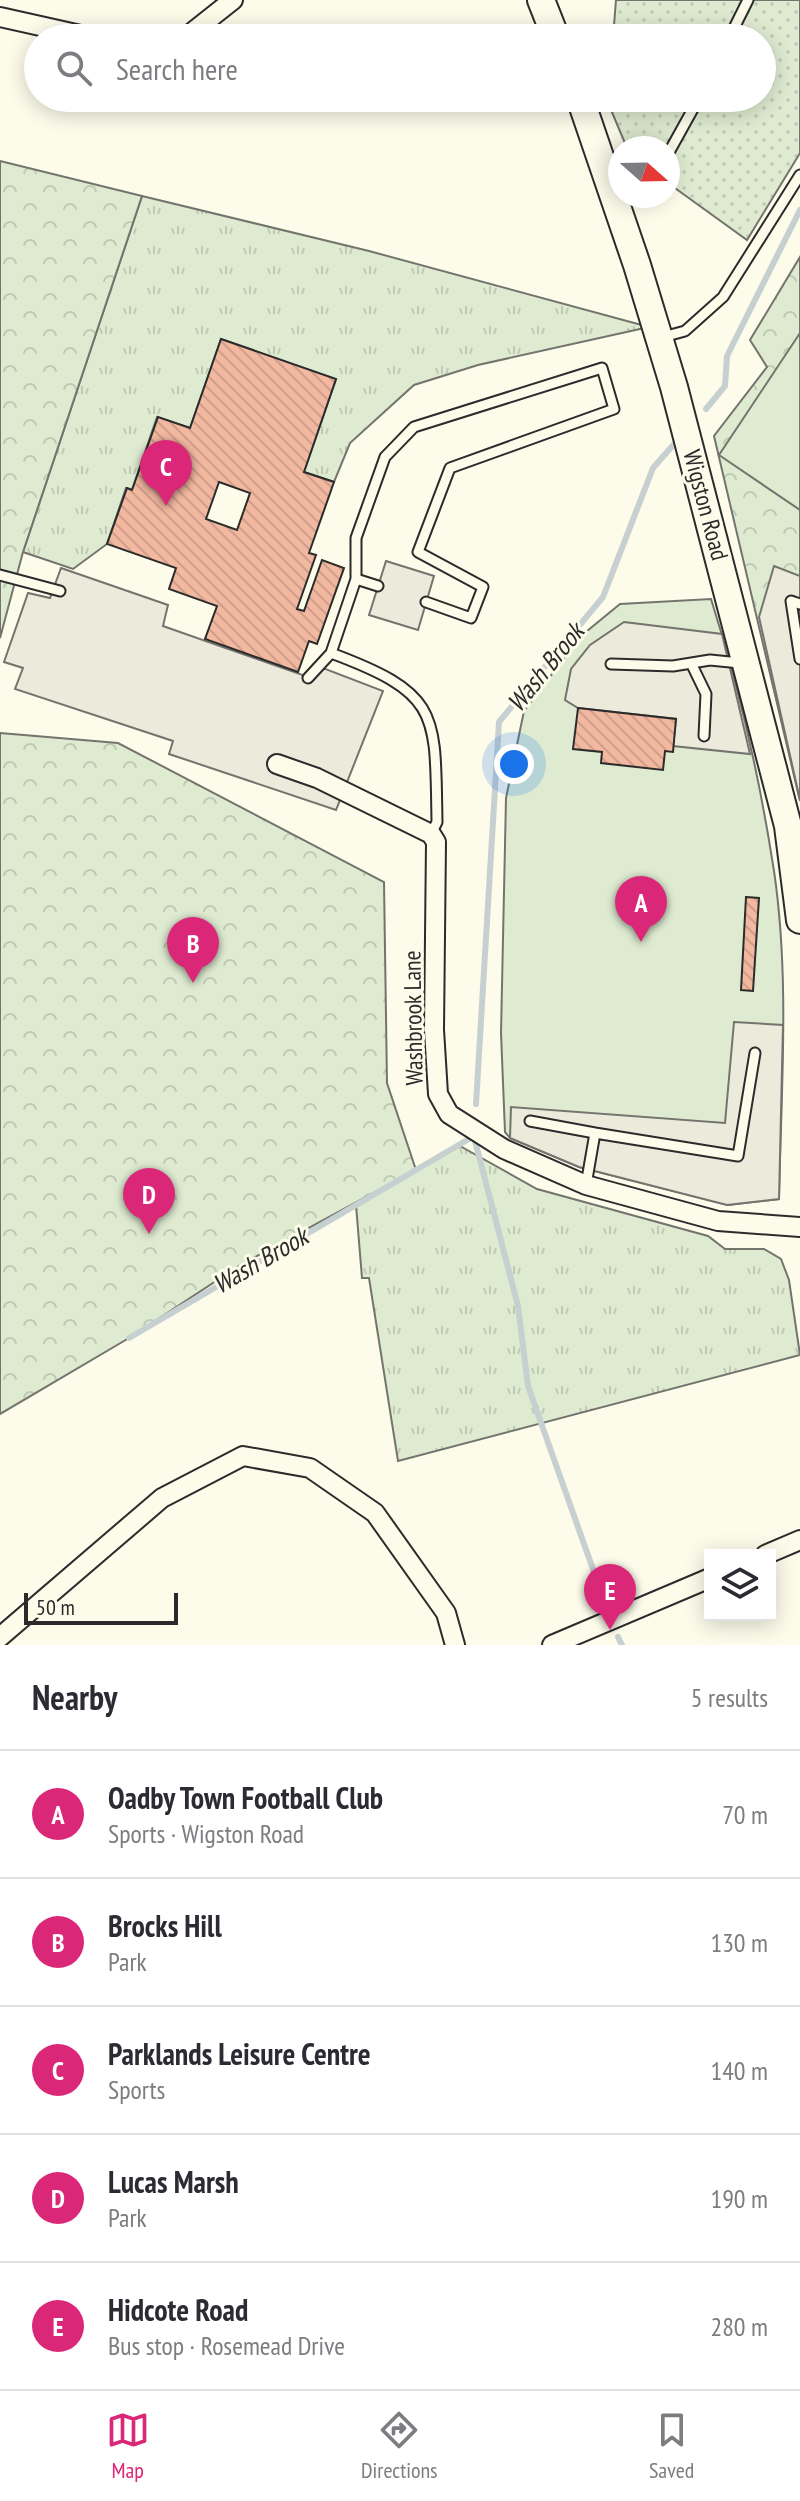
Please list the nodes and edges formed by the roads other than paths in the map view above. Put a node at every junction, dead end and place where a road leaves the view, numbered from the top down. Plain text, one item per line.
1 (233, 0) edge
2 (541, 0) edge
3 (748, 0) edge
4 (0, 17) edge
5 (31, 24) edge
6 (203, 24) edge
7 (550, 24) edge
8 (736, 24) edge
9 (586, 112) edge
10 (691, 112) edge
11 (678, 136) edge
12 (608, 167) edge
13 (800, 175) edge
14 (624, 208) edge
15 (660, 337) junction
16 (0, 575) edge
17 (356, 579) junction
18 (378, 586) dead end
19 (60, 591) dead end
20 (426, 602) dead end
21 (800, 604) edge
22 (331, 653) junction
23 (800, 655) edge
24 (691, 663) junction
25 (611, 664) dead end
26 (748, 664) junction
27 (308, 678) dead end
28 (704, 736) dead end
29 (277, 764) dead end
30 (794, 824) edge
31 (431, 834) junction
32 (800, 920) edge
33 (755, 1053) dead end
34 (530, 1121) dead end
35 (595, 1133) junction
36 (586, 1185) junction
37 (800, 1227) edge
38 (800, 1540) edge
39 (776, 1550) edge
40 (704, 1581) edge
41 (0, 1637) edge
42 (455, 1645) edge
43 (552, 1645) edge

1 - 6 street
2 - 7 main road
3 - 8 lane
4 - 5 street
9 - 12 main road, Wigston Road
10 - 11 lane
13 - 15 lane
14 - 15 main road, Wigston Road
15 - 26 main road, Wigston Road
16 - 19 lane
17 - 18 lane
17 - 20 lane
17 - 22 lane
21 - 23 lane
22 - 27 lane
22 - 31 lane, Washbrook Lane
24 - 25 lane
24 - 26 lane
24 - 28 lane
26 - 30 main road, Wigston Road
29 - 31 street
30 - 32 main road, Wigston Road
31 - 36 street, Washbrook Lane
33 - 35 lane
34 - 35 lane
35 - 36 lane
36 - 37 street, Washbrook Lane
38 - 39 street
40 - 43 street
41 - 42 street

